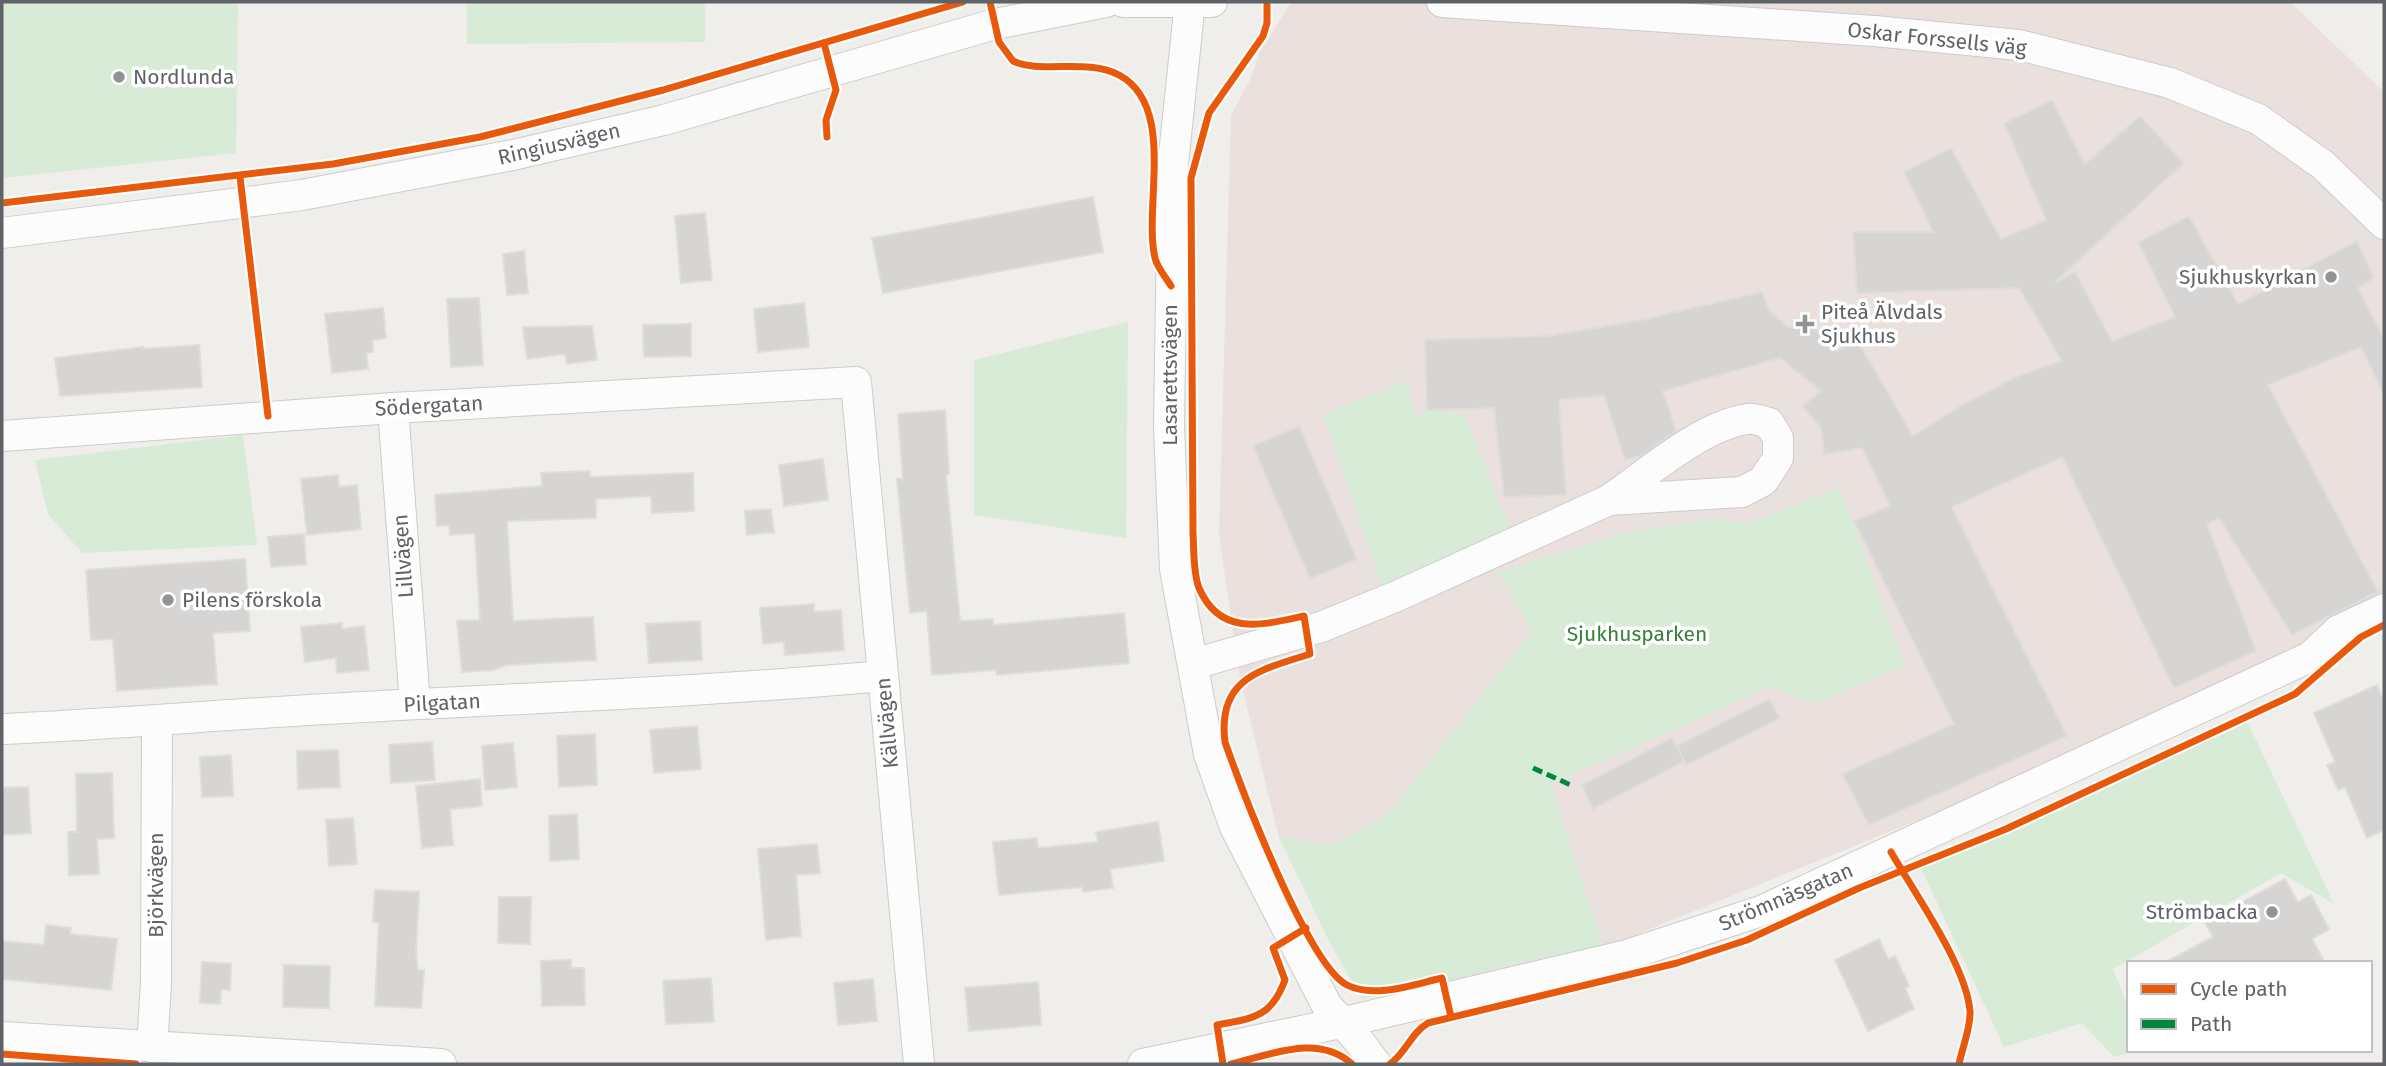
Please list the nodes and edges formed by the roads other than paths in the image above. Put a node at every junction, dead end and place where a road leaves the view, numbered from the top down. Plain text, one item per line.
1 (1106, 2) edge
2 (1123, 2) edge
3 (1197, 2) edge
4 (1441, 2) edge
5 (2384, 224) edge
6 (2, 233) edge
7 (856, 382) joint
8 (393, 408) junction
9 (2, 436) edge
10 (1609, 500) junction
11 (2384, 609) edge
12 (1194, 664) junction
13 (883, 676) junction
14 (415, 704) junction
15 (157, 722) junction
16 (2, 729) edge
17 (1340, 1023) junction
18 (2, 1037) edge
19 (152, 1047) junction
20 (441, 1064) edge
21 (919, 1064) edge
22 (1143, 1064) edge
23 (1376, 1064) edge

1 - 6 street, Ringiusvägen
2 - 3 street
3 - 12 street, Lasarettsvägen
4 - 5 street, Oskar Forssells väg
7 - 8 street, Södergatan
7 - 13 street, Källvägen
8 - 9 street, Södergatan
8 - 14 street, Lillvägen
10 - 10 street
10 - 12 street
11 - 17 street, Strömnäsgatan
12 - 17 street, Lasarettsvägen
13 - 14 street, Pilgatan
13 - 21 street, Källvägen
14 - 15 street, Pilgatan
15 - 16 street, Pilgatan
15 - 19 street, Björkvägen
17 - 22 street, Strömnäsgatan
17 - 23 street, Lasarettsvägen
18 - 19 street
19 - 20 street

